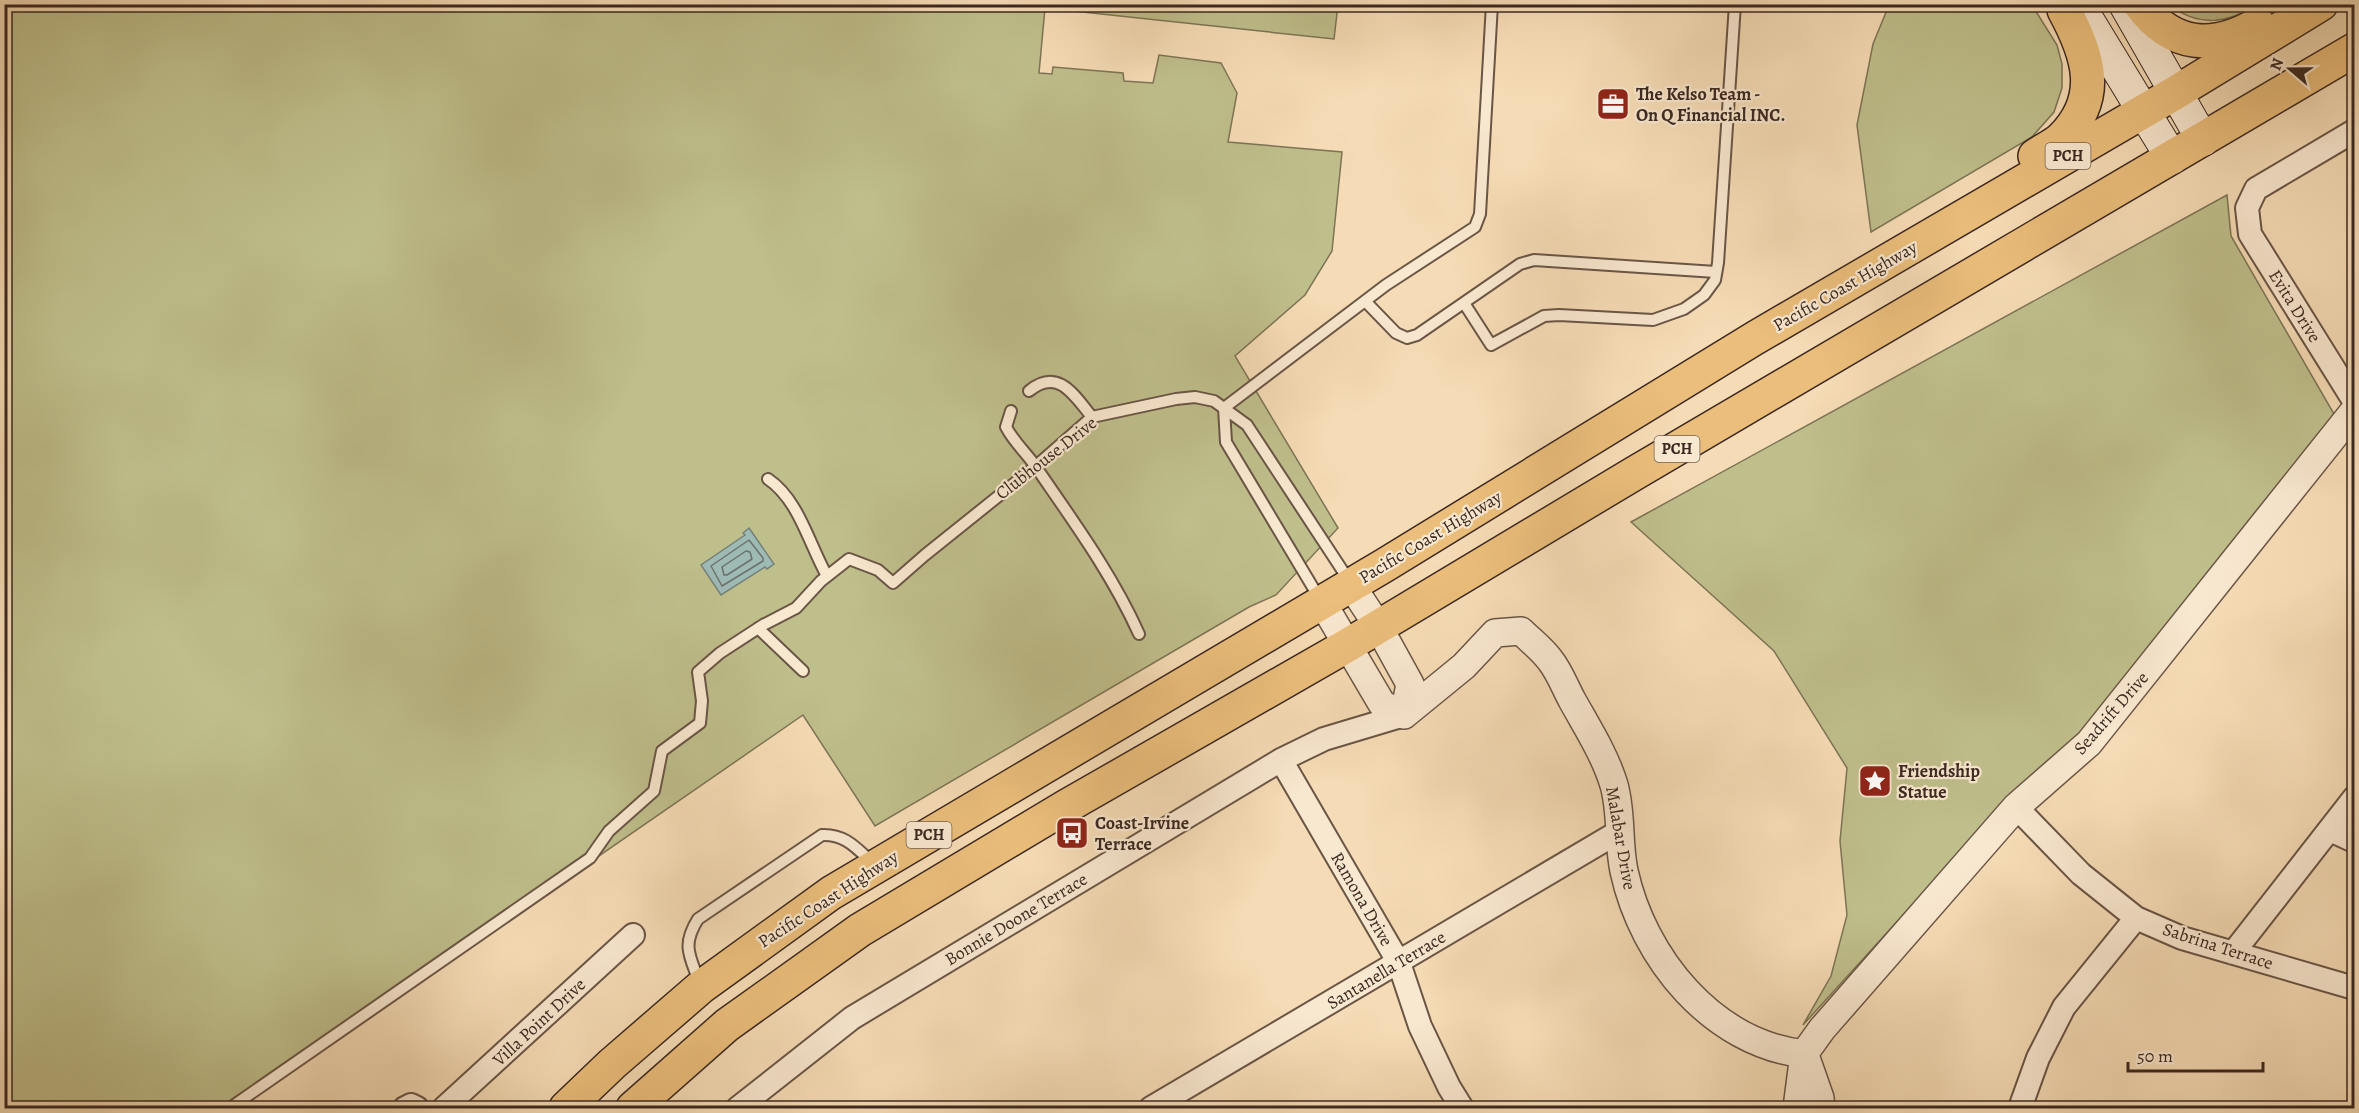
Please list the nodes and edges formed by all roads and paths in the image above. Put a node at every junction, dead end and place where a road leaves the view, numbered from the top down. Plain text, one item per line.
1 (1492, 4) edge
2 (1735, 4) edge
3 (2064, 4) edge
4 (2078, 4) edge
5 (2124, 4) edge
6 (2140, 4) edge
7 (2290, 4) edge
8 (2321, 4) edge
9 (2353, 51) edge
10 (2175, 93) junction
11 (2143, 112) junction
12 (2355, 130) edge
13 (2203, 140) junction
14 (2172, 158) junction
15 (1993, 200) junction
16 (1716, 272) junction
17 (1365, 301) junction
18 (1464, 303) junction
19 (1029, 391) dead end
20 (2355, 401) edge
21 (1224, 408) junction
22 (1011, 411) dead end
23 (2355, 411) edge
24 (1092, 417) junction
25 (1035, 466) junction
26 (768, 479) dead end
27 (827, 576) junction
28 (1351, 585) junction
29 (1322, 602) junction
30 (1378, 626) junction
31 (758, 628) junction
32 (1521, 631) joint
33 (1139, 634) dead end
34 (1348, 645) junction
35 (803, 671) dead end
36 (1404, 715) junction
37 (1281, 760) junction
38 (2355, 798) edge
39 (2016, 807) junction
40 (2330, 830) junction
41 (1620, 831) junction
42 (2355, 841) edge
43 (876, 866) junction
44 (2136, 918) junction
45 (633, 935) dead end
46 (2233, 952) junction
47 (1399, 963) junction
48 (701, 987) junction
49 (2355, 988) edge
50 (1804, 1054) junction
51 (230, 1108) edge
52 (405, 1108) edge
53 (417, 1108) edge
54 (444, 1108) edge
55 (566, 1108) edge
56 (633, 1108) edge
57 (738, 1108) edge
58 (1151, 1108) edge
59 (1462, 1108) edge
60 (1797, 1108) edge
61 (1821, 1108) edge
62 (2020, 1108) edge

1 - 17 lane
2 - 16 lane
3 - 15 highway
4 - 11 main road
5 - 10 main road
6 - 7 highway
8 - 10 highway, Pacific Coast Highway / PCH
9 - 13 highway, PCH
10 - 11 highway, Pacific Coast Highway / PCH
10 - 13 main road
11 - 14 main road
11 - 15 highway, Pacific Coast Highway / PCH
12 - 20 street, Evita Drive
13 - 14 highway, PCH
14 - 30 highway, PCH
15 - 28 highway, Pacific Coast Highway / PCH
16 - 18 lane
16 - 18 lane
17 - 18 lane
17 - 21 lane
19 - 24 lane
21 - 24 lane, Clubhouse Drive
21 - 28 lane, Clubhouse Drive
21 - 29 lane
22 - 25 lane
23 - 39 street, Seadrift Drive
24 - 25 lane, Clubhouse Drive
25 - 27 lane, Clubhouse Drive
25 - 33 lane
26 - 27 lane
27 - 31 lane
28 - 29 highway, Pacific Coast Highway / PCH
28 - 30 street, Clubhouse Drive
29 - 34 street
29 - 43 highway, Pacific Coast Highway / PCH
30 - 34 highway, PCH
30 - 36 street, Clubhouse Drive
31 - 35 lane
31 - 51 lane
32 - 36 street, Bonnie Doone Terrace
32 - 41 street, Malabar Drive
34 - 36 street
34 - 56 highway, PCH
36 - 37 street, Bonnie Doone Terrace
37 - 47 street, Ramona Drive
37 - 57 street, Bonnie Doone Terrace
38 - 40 street
39 - 44 street, Sabrina Terrace
39 - 50 street, Seadrift Drive
40 - 42 street
40 - 46 street
41 - 47 street, Santanella Terrace
41 - 50 street, Malabar Drive
43 - 48 highway, Pacific Coast Highway / PCH
43 - 48 lane
44 - 46 street, Sabrina Terrace
44 - 62 street
45 - 54 street, Villa Point Drive
46 - 49 street, Sabrina Terrace
47 - 58 street, Santanella Terrace
47 - 59 street, Ramona Drive
48 - 55 highway, Pacific Coast Highway / PCH
50 - 60 street
50 - 61 street
52 - 53 street

